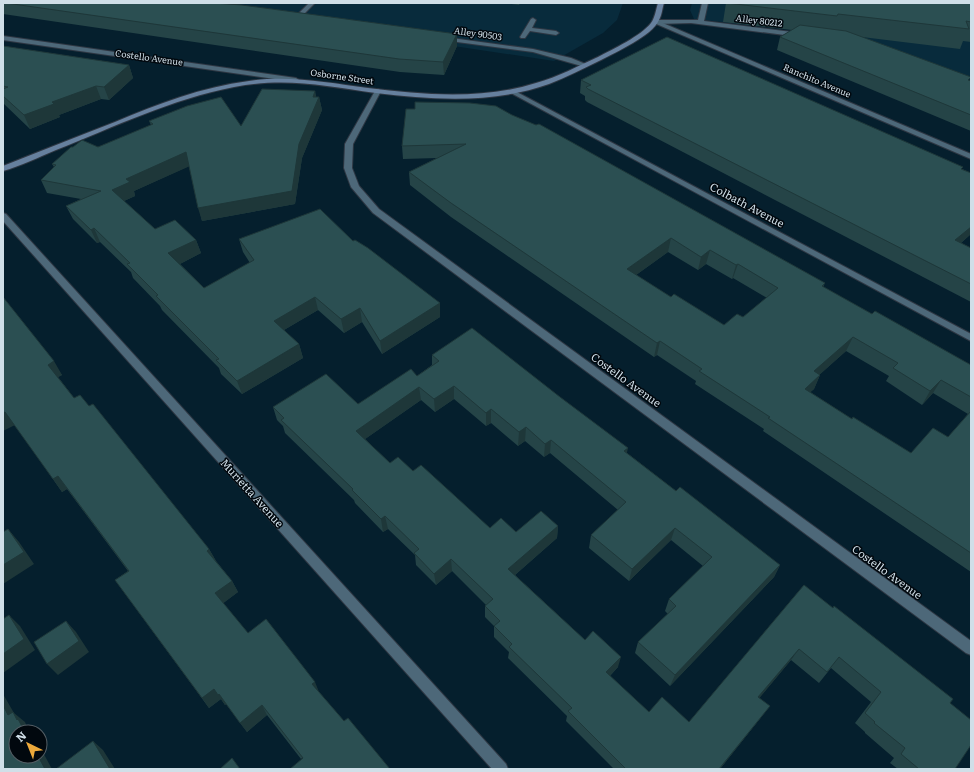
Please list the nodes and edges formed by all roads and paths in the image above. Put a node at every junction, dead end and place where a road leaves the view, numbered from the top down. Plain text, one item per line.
1 (312, 3) edge
2 (661, 3) edge
3 (705, 3) edge
4 (289, 18) edge
5 (296, 19) junction
6 (304, 20) edge
7 (533, 20) dead end
8 (656, 22) junction
9 (701, 22) junction
10 (528, 29) junction
11 (556, 33) dead end
12 (804, 35) edge
13 (523, 37) dead end
14 (3, 38) edge
15 (436, 38) edge
16 (585, 65) junction
17 (296, 80) junction
18 (378, 91) junction
19 (514, 92) junction
20 (971, 157) edge
21 (3, 169) edge
22 (3, 216) edge
23 (971, 338) edge
24 (971, 649) edge
25 (500, 769) edge

1 - 5 street
2 - 8 street
3 - 9 street
4 - 5 street
5 - 6 street
7 - 10 street
8 - 9 street, Alley 80212
8 - 16 street, Osborne Street
8 - 20 street, Ranchito Avenue
9 - 12 street, Alley 80212
10 - 11 street
10 - 13 street
14 - 17 street, Costello Avenue
15 - 16 street, Alley 90503
16 - 19 street, Osborne Street
17 - 18 street, Osborne Street
17 - 21 street, Osborne Street
18 - 19 street, Osborne Street
18 - 24 street, Costello Avenue
19 - 23 street, Colbath Avenue
22 - 25 street, Murietta Avenue

